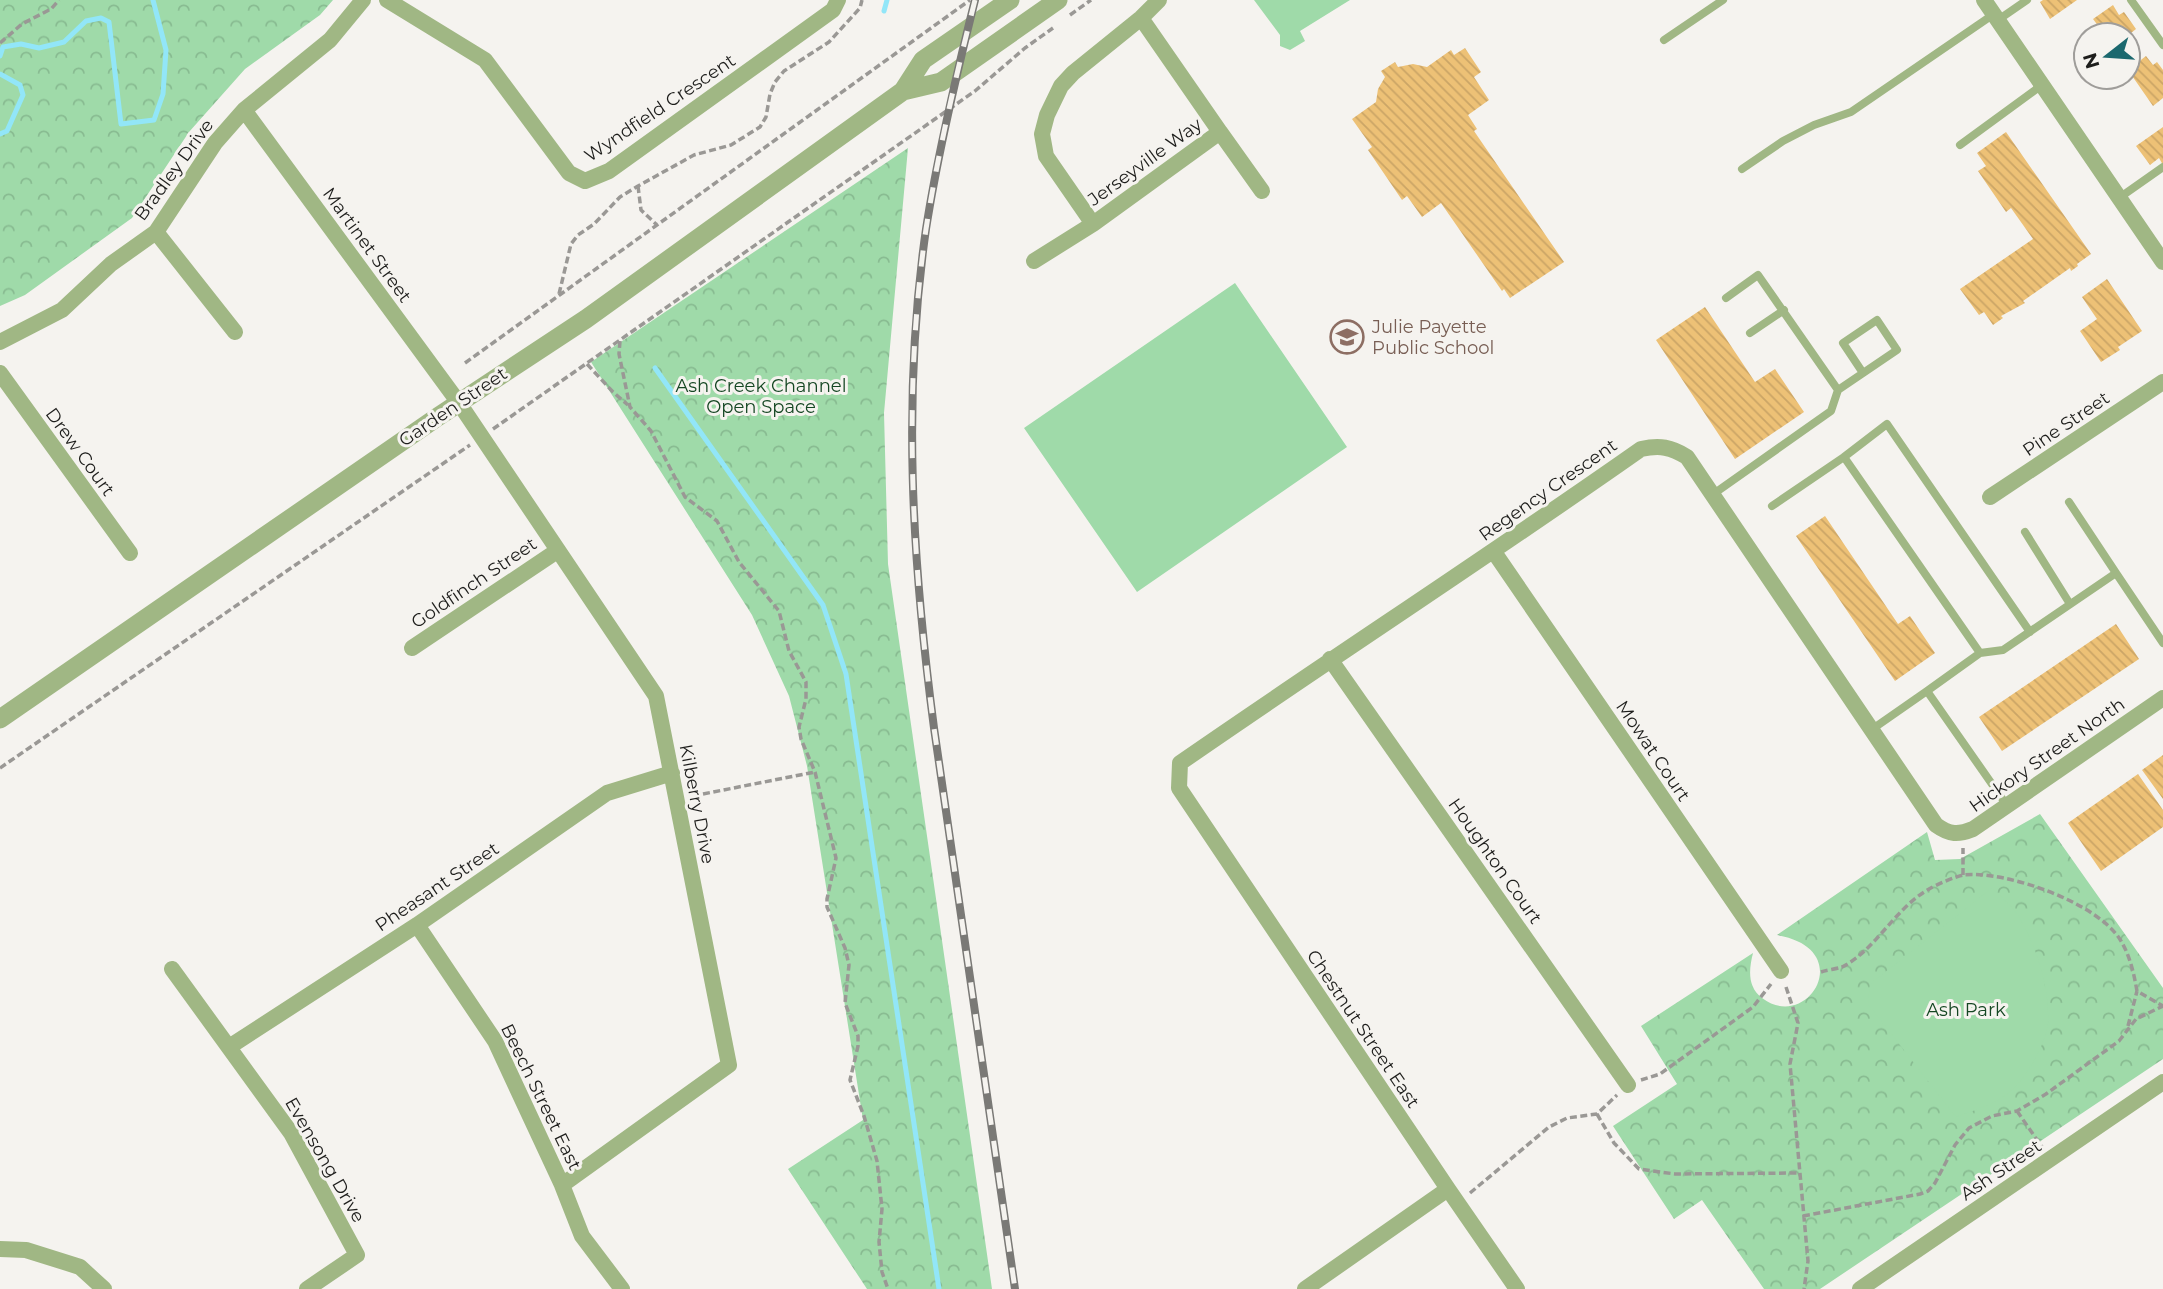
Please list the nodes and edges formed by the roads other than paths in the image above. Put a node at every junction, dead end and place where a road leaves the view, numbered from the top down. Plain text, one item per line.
1 (363, 0) edge
2 (387, 0) edge
3 (838, 0) edge
4 (1010, 0) edge
5 (1159, 0) edge
6 (1723, 0) edge
7 (1984, 0) edge
8 (2027, 0) edge
9 (2132, 0) edge
10 (1064, 8) edge
11 (1996, 17) junction
12 (1141, 18) junction
13 (1664, 40) dead end
14 (2163, 45) edge
15 (2042, 85) junction
16 (903, 91) junction
17 (244, 110) junction
18 (1220, 132) junction
19 (1960, 145) dead end
20 (2163, 167) edge
21 (1742, 169) dead end
22 (1262, 191) dead end
23 (2119, 198) junction
24 (1093, 223) junction
25 (156, 232) junction
26 (1034, 261) dead end
27 (2163, 262) edge
28 (1726, 298) dead end
29 (1784, 310) junction
30 (235, 332) dead end
31 (1750, 333) dead end
32 (0, 342) edge
33 (0, 373) edge
34 (1863, 373) junction
35 (2163, 382) edge
36 (1838, 390) junction
37 (459, 403) junction
38 (1843, 457) junction
39 (1712, 495) junction
40 (1990, 497) dead end
41 (2069, 502) dead end
42 (1772, 506) dead end
43 (2025, 532) dead end
44 (557, 551) junction
45 (1494, 552) junction
46 (130, 553) dead end
47 (2116, 573) junction
48 (2070, 604) junction
49 (2030, 632) junction
50 (2163, 643) edge
51 (412, 648) dead end
52 (1980, 653) junction
53 (1330, 659) junction
54 (1927, 691) junction
55 (2163, 698) edge
56 (0, 719) edge
57 (1871, 730) junction
58 (672, 773) junction
59 (1179, 788) joint
60 (2008, 807) junction
61 (1948, 834) joint
62 (417, 925) junction
63 (172, 969) dead end
64 (1781, 971) road end
65 (229, 1047) junction
66 (2163, 1082) edge
67 (1628, 1085) dead end
68 (562, 1185) junction
69 (1448, 1189) junction
70 (0, 1249) edge
71 (104, 1289) edge
72 (307, 1289) edge
73 (622, 1289) edge
74 (1305, 1289) edge
75 (1517, 1289) edge
76 (1860, 1289) edge

1 - 17 street, Bradley Drive
2 - 3 street, Wyndfield Crescent
4 - 16 street, Garden Street
5 - 12 street, Jerseyville Way
6 - 13 lane
7 - 11 street
8 - 11 lane
9 - 14 lane
10 - 16 street, Garden Street
11 - 15 street
11 - 21 lane
12 - 18 street, Jerseyville Way
12 - 24 street, Jerseyville Way
15 - 19 lane
15 - 23 street
16 - 37 street, Garden Street
17 - 25 street, Bradley Drive
17 - 37 street, Martinet Street
18 - 22 street, Jerseyville Way
18 - 24 street, Jerseyville Way
20 - 23 lane
23 - 27 street
24 - 26 street, Jerseyville Way
25 - 30 street
25 - 32 street, Bradley Drive
28 - 29 lane
29 - 31 lane
29 - 36 lane
33 - 46 street, Drew Court
34 - 34 lane
34 - 36 lane
35 - 40 street, Pine Street
36 - 39 lane
37 - 44 street, Kilberry Drive
37 - 56 street, Garden Street
38 - 42 lane
38 - 49 lane
38 - 52 lane
39 - 45 street, Regency Crescent
39 - 57 street, Regency Crescent
41 - 47 lane
43 - 48 lane
44 - 51 street, Goldfinch Street
44 - 58 street, Kilberry Drive
45 - 53 street, Regency Crescent
45 - 64 street, Mowat Court
47 - 48 lane
47 - 50 lane
48 - 49 lane
49 - 52 lane
52 - 54 lane
53 - 59 street, Regency Crescent
53 - 67 street, Houghton Court
54 - 57 lane
54 - 60 lane
55 - 60 street, Hickory Street North
57 - 61 street, Regency Crescent
58 - 62 street, Pheasant Street
58 - 68 street, Kilberry Drive
59 - 69 street, Chestnut Street East
60 - 61 street, Hickory Street North
62 - 65 street, Pheasant Street
62 - 68 street, Beech Street East
63 - 65 street, Evensong Drive
65 - 72 street, Evensong Drive
66 - 76 street, Ash Street
68 - 73 street, Beech Street East
69 - 74 street
69 - 75 street, Chestnut Street East
70 - 71 street

